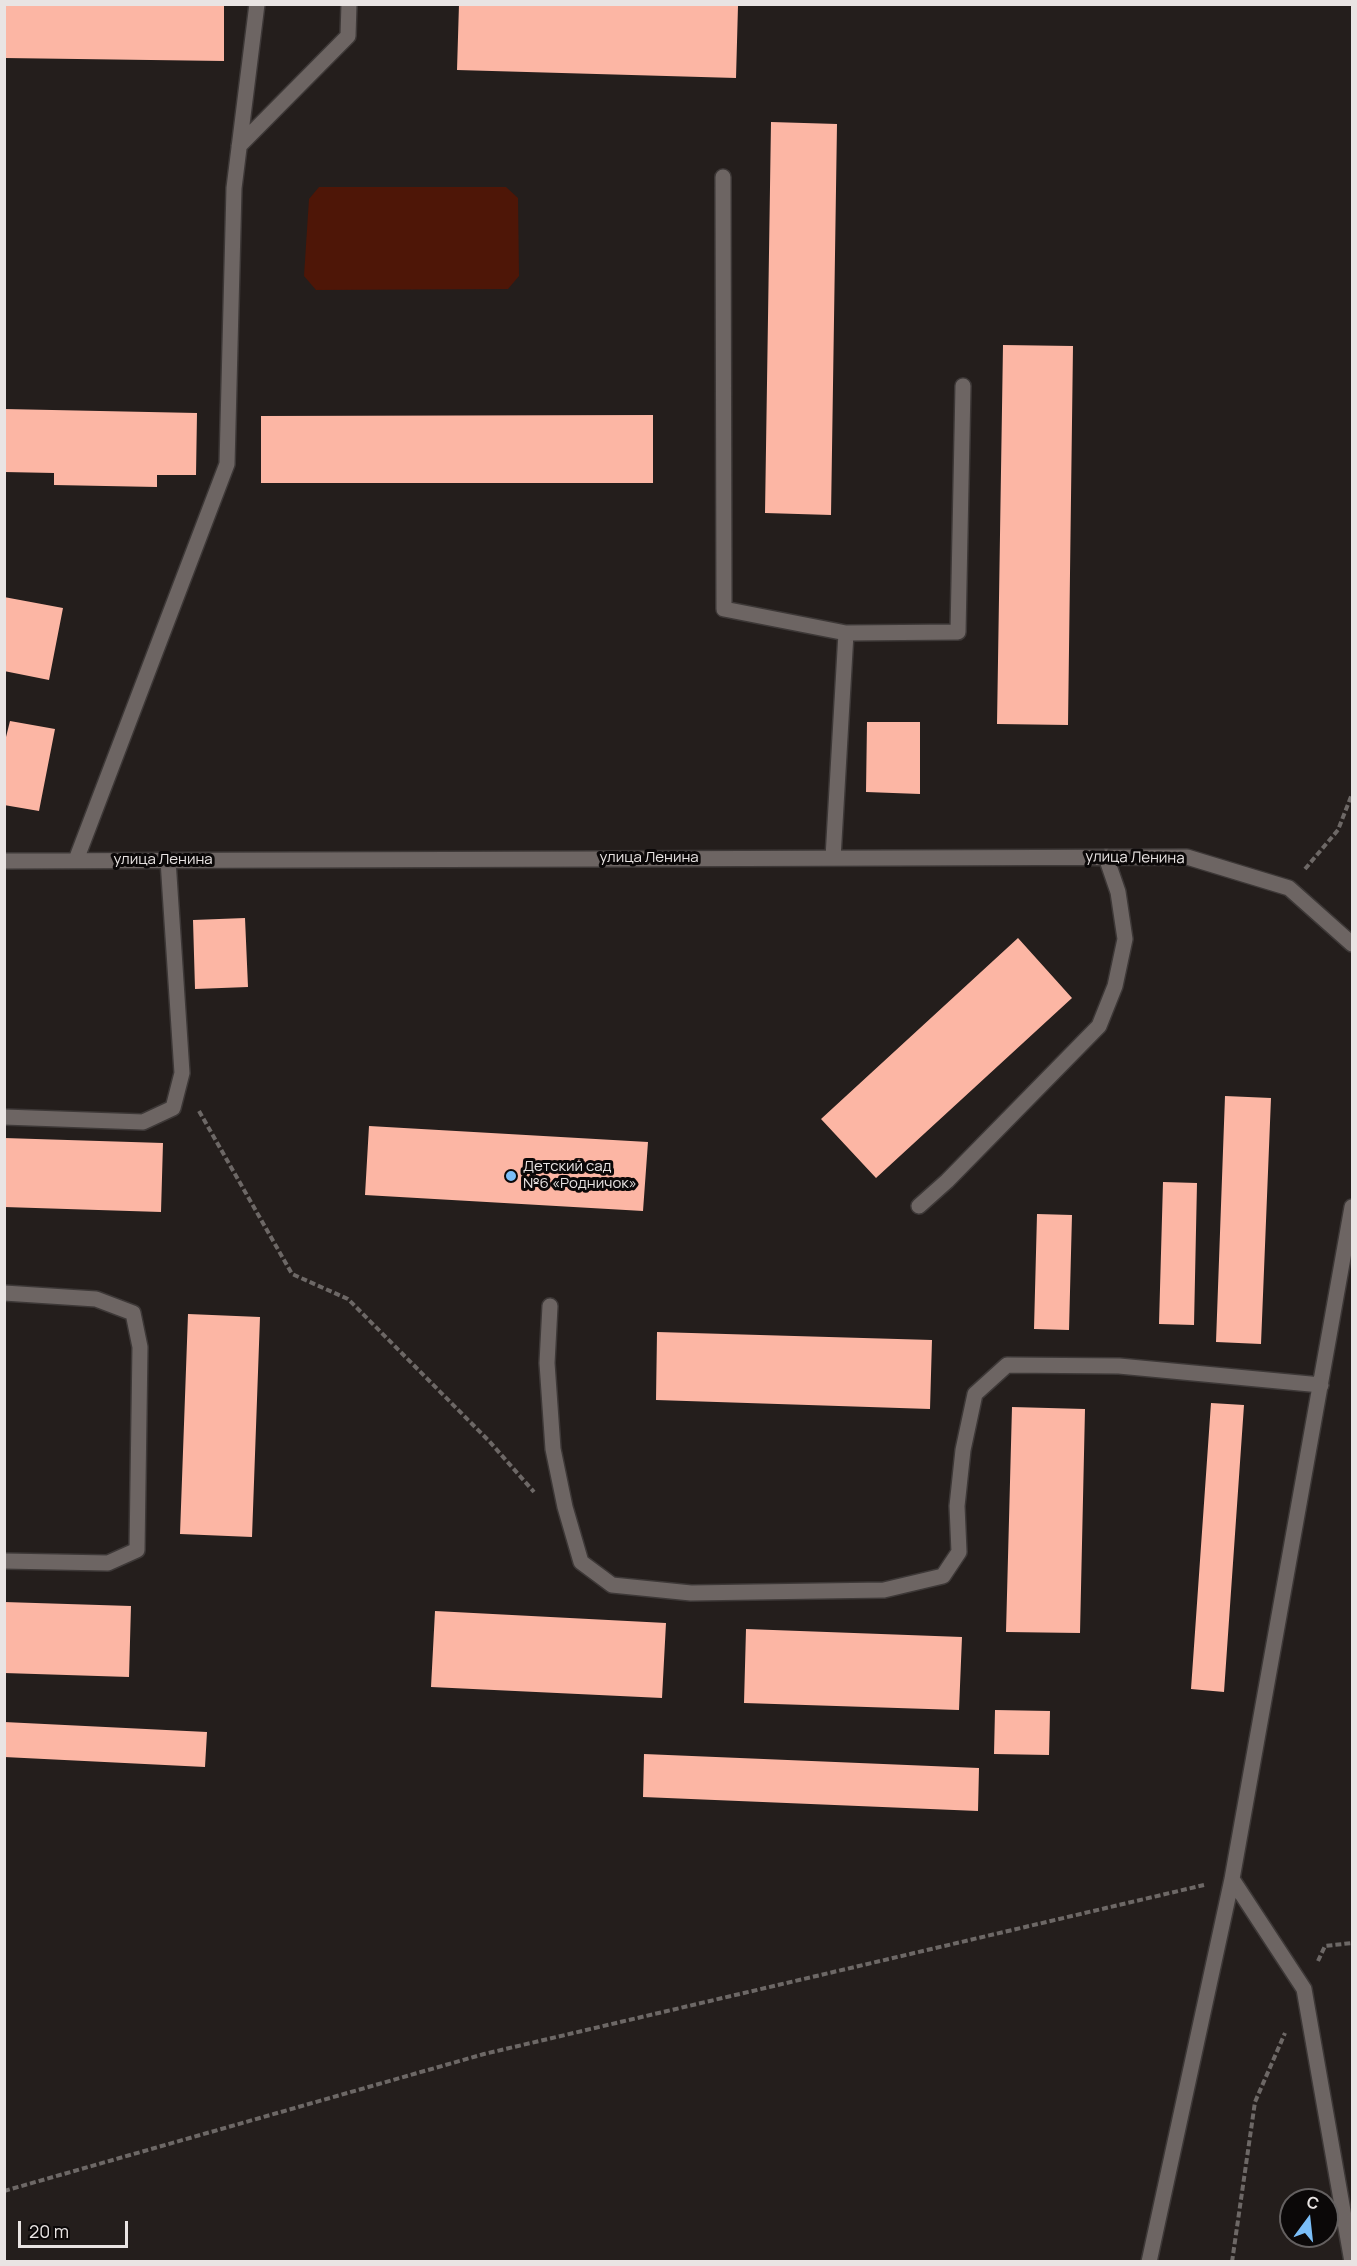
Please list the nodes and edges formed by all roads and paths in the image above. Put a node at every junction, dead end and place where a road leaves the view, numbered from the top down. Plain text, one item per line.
1 (257, 4) edge
2 (349, 4) edge
3 (239, 146) junction
4 (723, 177) dead end
5 (963, 386) dead end
6 (846, 633) junction
7 (1353, 794) edge
8 (1106, 857) junction
9 (833, 858) junction
10 (76, 860) junction
11 (168, 860) junction
12 (4, 861) edge
13 (1289, 888) junction
14 (1353, 944) edge
15 (182, 1073) junction
16 (4, 1117) edge
17 (919, 1206) dead end
18 (1353, 1207) edge
19 (4, 1293) edge
20 (550, 1306) dead end
21 (1321, 1385) junction
22 (535, 1492) dead end
23 (4, 1561) edge
24 (1232, 1879) junction
25 (1353, 1943) edge
26 (1304, 1989) junction
27 (1286, 2030) dead end
28 (4, 2191) edge
29 (1149, 2262) edge
30 (1232, 2262) edge
31 (1352, 2262) edge

1 - 3 street
2 - 3 street
3 - 10 street
4 - 6 street
5 - 6 street
6 - 9 street
7 - 13 path
8 - 9 street, улица Ленина
8 - 13 street, улица Ленина
8 - 17 street
9 - 11 street, улица Ленина
10 - 11 street, улица Ленина
10 - 12 street, улица Ленина
11 - 15 street
13 - 14 street
15 - 16 street
15 - 22 path
18 - 21 street
19 - 23 street
20 - 21 street
21 - 24 street
24 - 26 street
24 - 28 path
24 - 29 street
25 - 26 path
26 - 31 street
27 - 30 path

